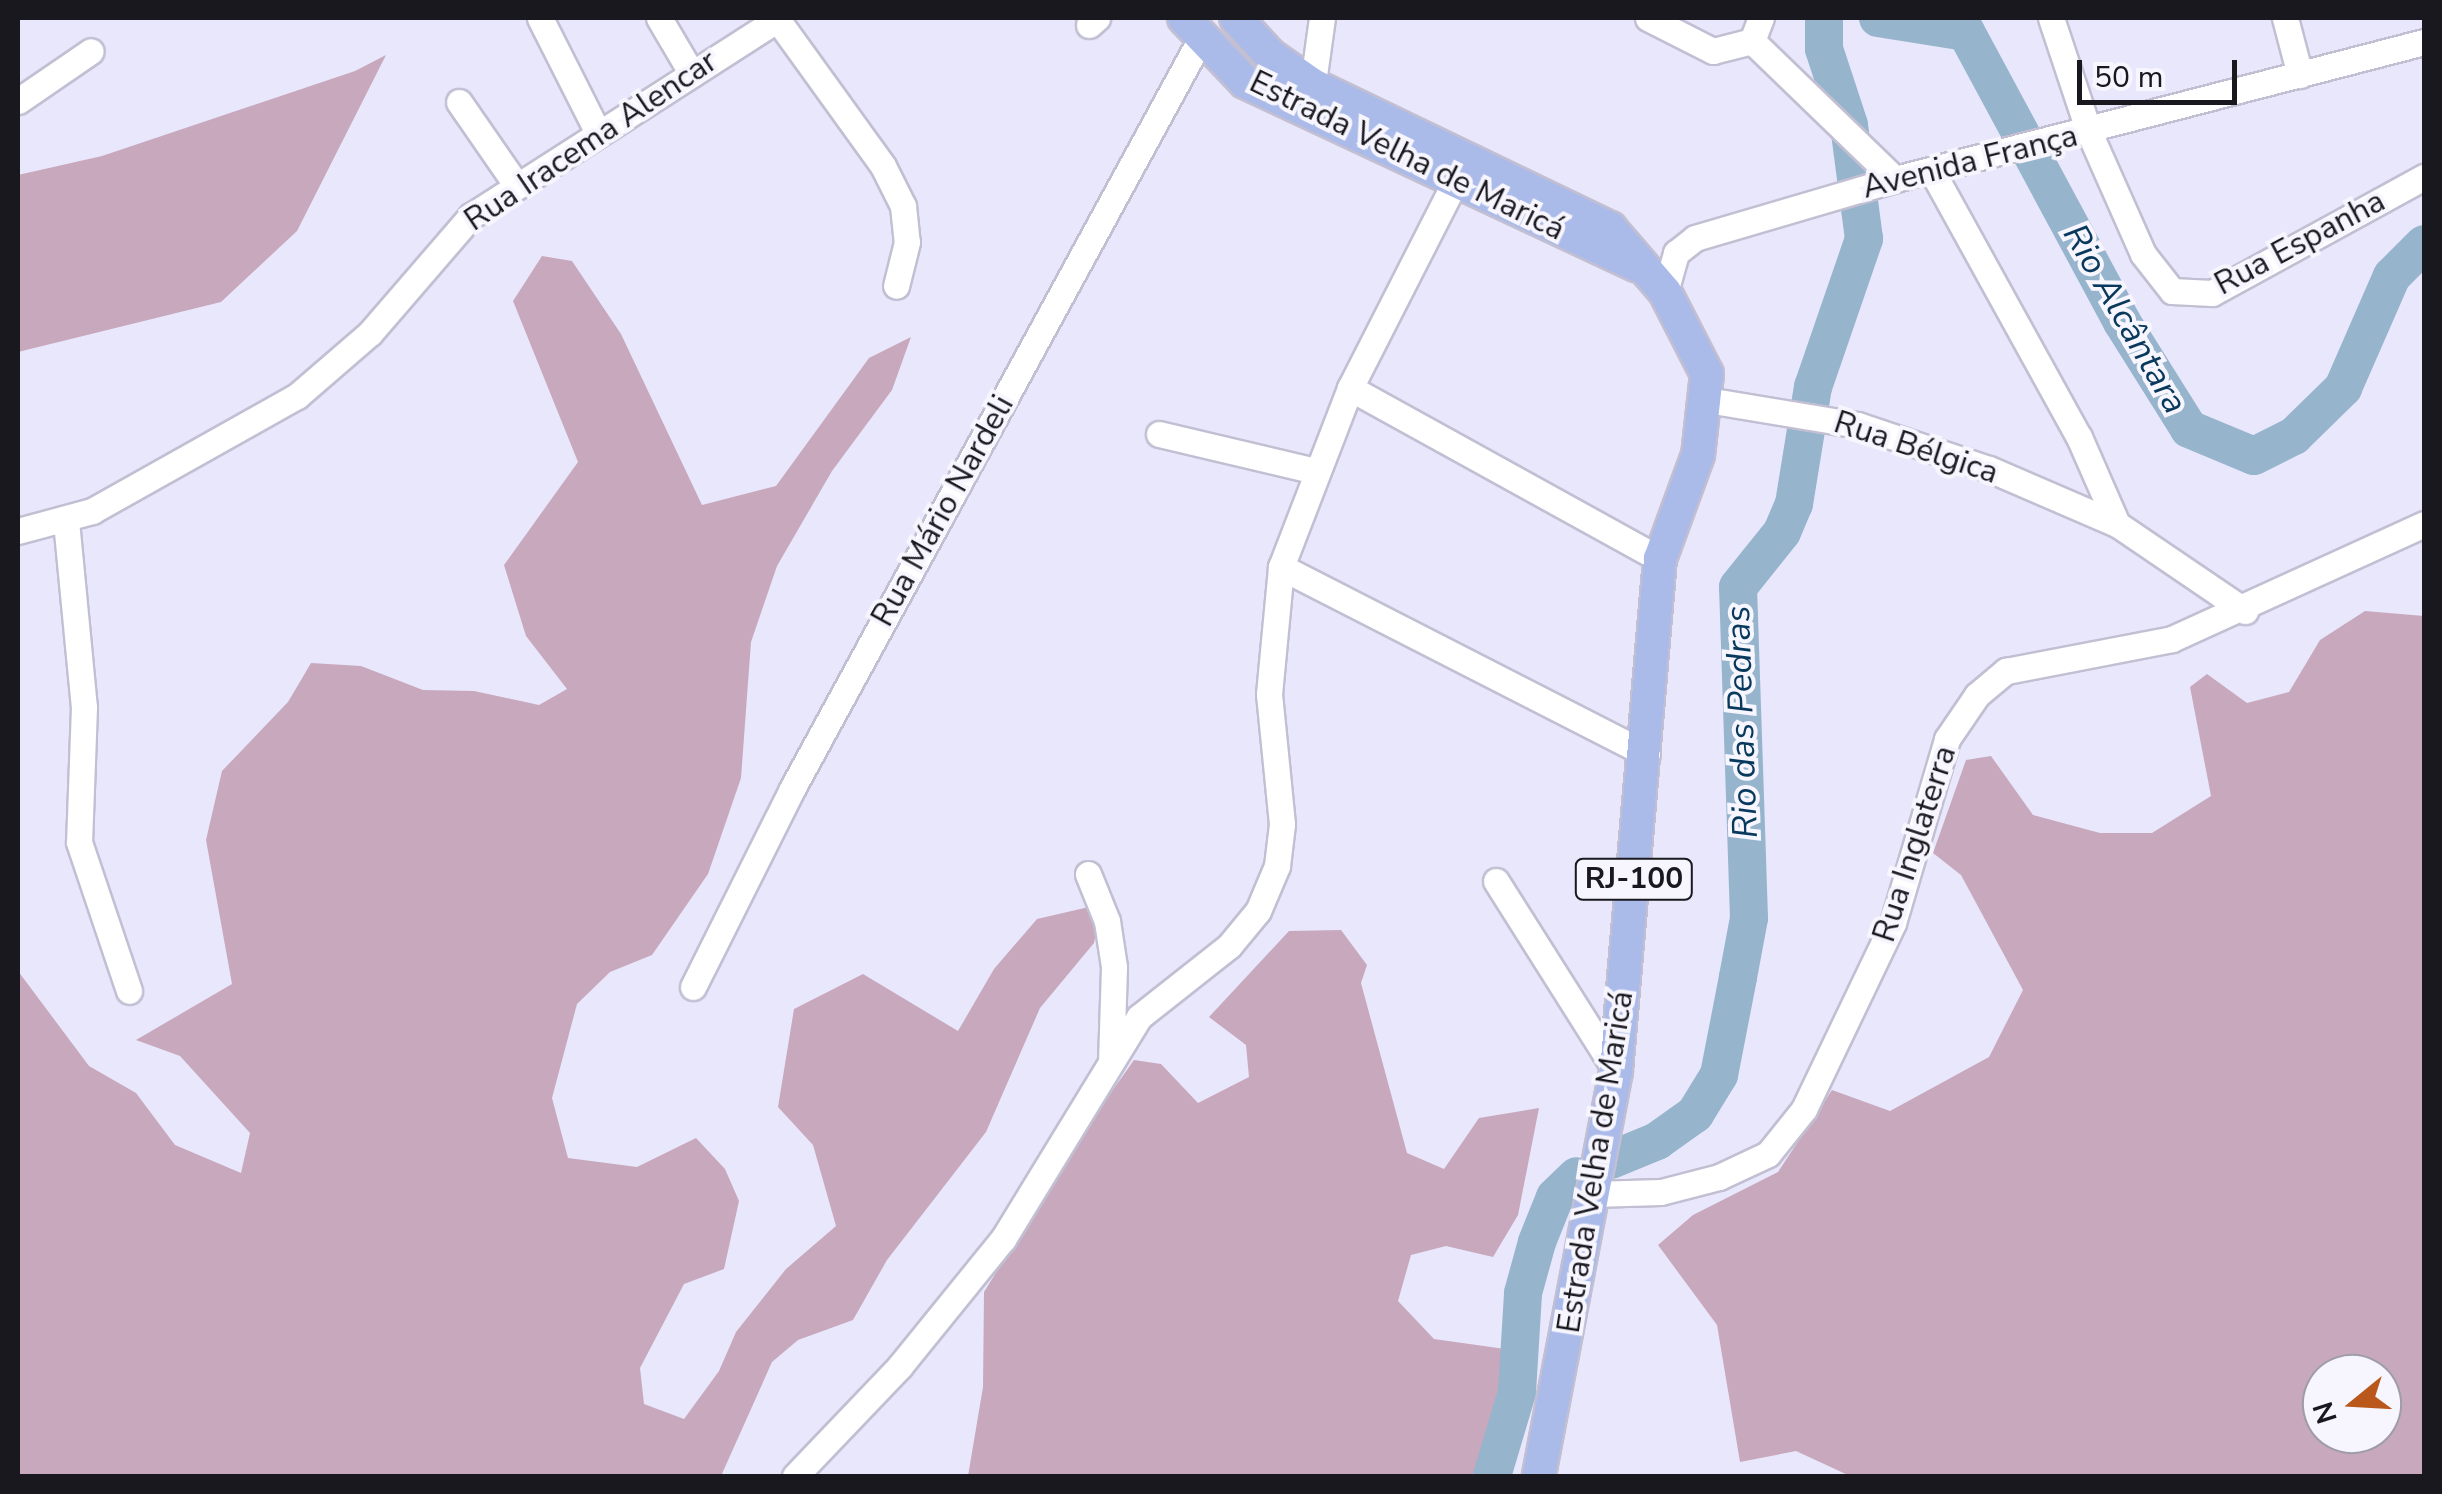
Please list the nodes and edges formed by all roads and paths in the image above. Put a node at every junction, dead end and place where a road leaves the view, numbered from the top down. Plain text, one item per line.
1 (540, 18) edge
2 (658, 18) edge
3 (778, 18) edge
4 (1236, 18) edge
5 (1322, 18) edge
6 (1648, 18) edge
7 (2051, 18) edge
8 (2285, 18) edge
9 (1192, 28) edge
10 (1756, 29) edge
11 (2424, 42) edge
12 (91, 51) dead end
13 (692, 74) junction
14 (2300, 76) junction
15 (18, 101) edge
16 (1311, 101) junction
17 (459, 102) dead end
18 (598, 132) junction
19 (2089, 132) junction
20 (1932, 172) junction
21 (2424, 177) edge
22 (1896, 179) junction
23 (1456, 180) junction
24 (515, 183) junction
25 (1656, 281) junction
26 (896, 286) dead end
27 (1350, 388) junction
28 (1707, 400) junction
29 (1159, 434) dead end
30 (1316, 472) junction
31 (66, 521) junction
32 (2117, 524) junction
33 (2424, 524) edge
34 (18, 531) edge
35 (1660, 559) junction
36 (1282, 567) junction
37 (2245, 611) junction
38 (1647, 754) junction
39 (1088, 874) dead end
40 (1496, 881) dead end
41 (693, 987) dead end
42 (129, 991) dead end
43 (1111, 1060) junction
44 (1616, 1071) junction
45 (1592, 1194) junction
46 (795, 1476) edge
47 (1539, 1476) edge

1 - 18 street
2 - 13 street
3 - 13 street, Rua Iracema Alencar
3 - 26 street
4 - 16 main road, Estrada Velha de Maricá / RJ-100
5 - 16 street
6 - 10 street
7 - 19 street, Rua Espanha
8 - 14 street
9 - 16 main road, Estrada Velha de Maricá / RJ-100
9 - 41 street, Rua Mário Nardeli
10 - 22 street
11 - 14 street, Avenida França
12 - 15 street
13 - 18 street, Rua Iracema Alencar
14 - 19 street, Avenida França
16 - 23 main road, Estrada Velha de Maricá / RJ-100
16 - 25 main road, Estrada Velha de Maricá / RJ-100
17 - 24 street
18 - 24 street, Rua Iracema Alencar
19 - 20 street, Avenida França
19 - 21 street, Rua Espanha
20 - 22 street, Avenida França
20 - 32 street
22 - 25 street, Avenida França
23 - 25 main road, Estrada Velha de Maricá / RJ-100
23 - 27 street
24 - 31 street, Rua Iracema Alencar
25 - 28 main road, Estrada Velha de Maricá / RJ-100
27 - 30 street
27 - 35 street
28 - 32 street, Rua Bélgica
28 - 35 main road, Estrada Velha de Maricá / RJ-100
29 - 30 street
30 - 36 street
31 - 34 street, Rua Iracema Alencar
31 - 42 street
32 - 37 street, Rua Bélgica
33 - 37 street, Rua Inglaterra
35 - 38 main road, Estrada Velha de Maricá / RJ-100
36 - 38 street
36 - 43 street
37 - 45 street, Rua Inglaterra
38 - 44 main road, Estrada Velha de Maricá / RJ-100
39 - 43 street
40 - 44 street
43 - 46 street
44 - 45 main road, Estrada Velha de Maricá / RJ-100
45 - 47 main road, Estrada Velha de Maricá / RJ-100

